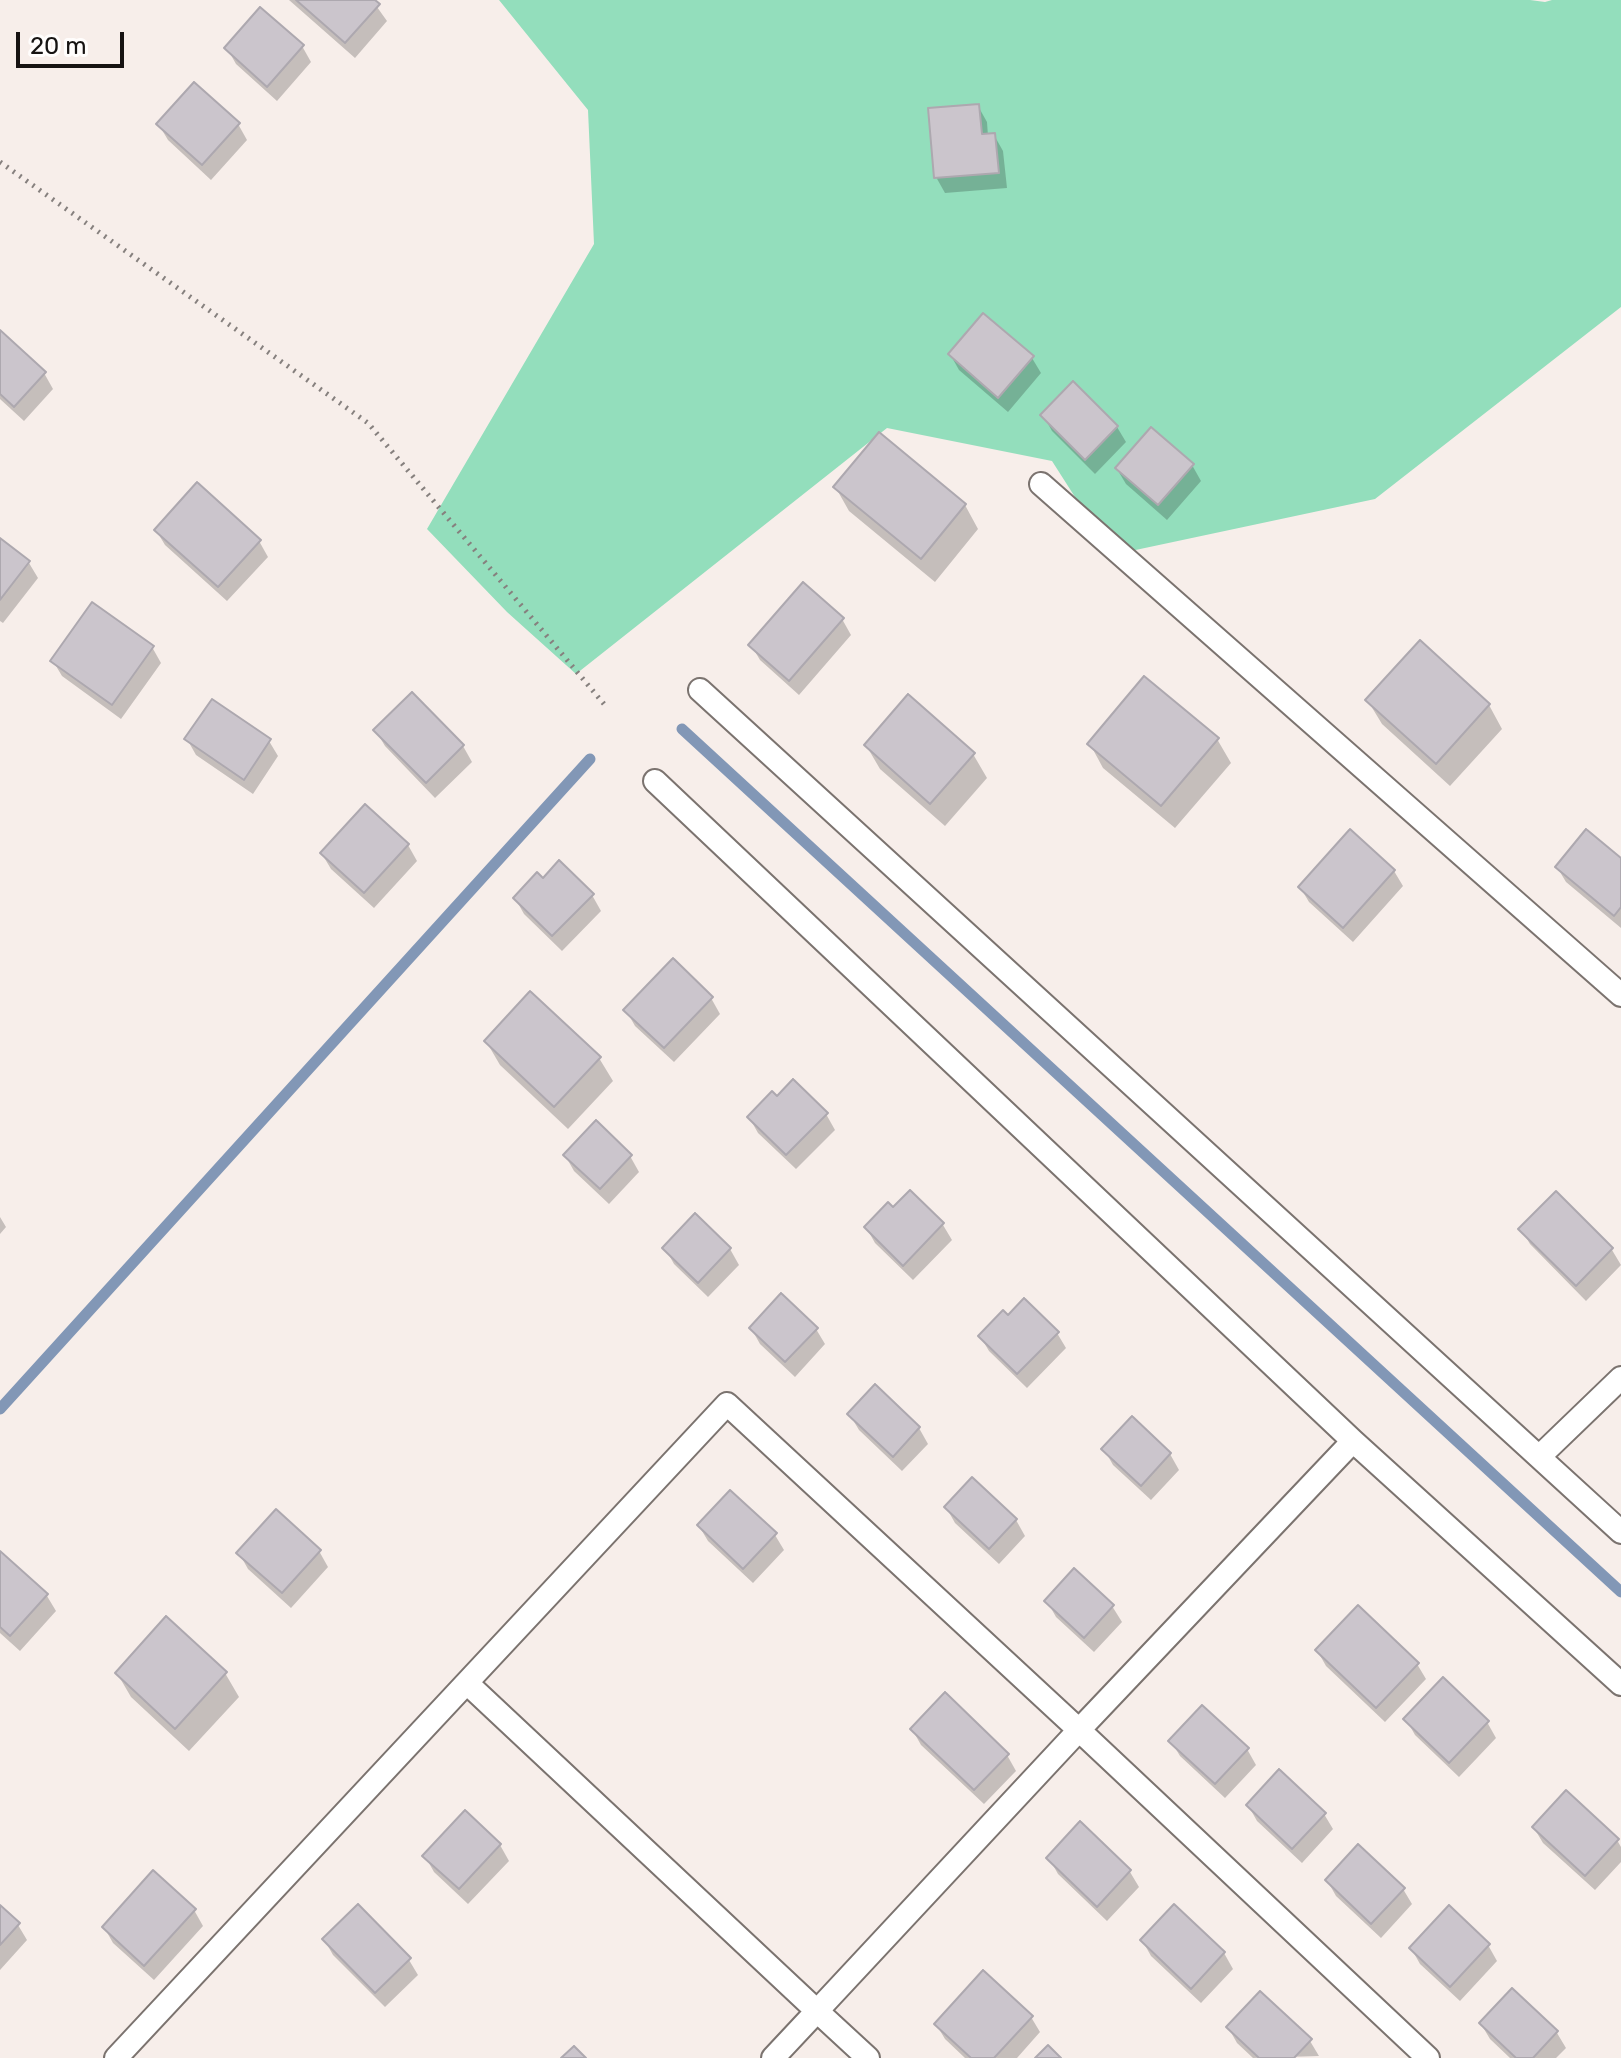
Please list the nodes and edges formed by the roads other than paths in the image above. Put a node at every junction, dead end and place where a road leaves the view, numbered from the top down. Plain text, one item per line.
1 (1041, 484) dead end
2 (700, 690) dead end
3 (655, 781) dead end
4 (1621, 995) edge
5 (1621, 1378) edge
6 (1353, 1441) junction
7 (1539, 1457) junction
8 (1621, 1532) edge
9 (468, 1684) junction
10 (1621, 1684) edge
11 (1079, 1730) junction
12 (817, 2011) junction
13 (116, 2058) edge
14 (773, 2058) edge
15 (868, 2058) edge
16 (1428, 2058) edge

1 - 4 lane
2 - 7 lane
3 - 6 lane
5 - 7 lane
6 - 10 lane
6 - 11 lane
7 - 8 lane
9 - 11 lane
9 - 12 lane
9 - 13 lane
11 - 12 lane
11 - 16 lane
12 - 14 lane
12 - 15 lane

